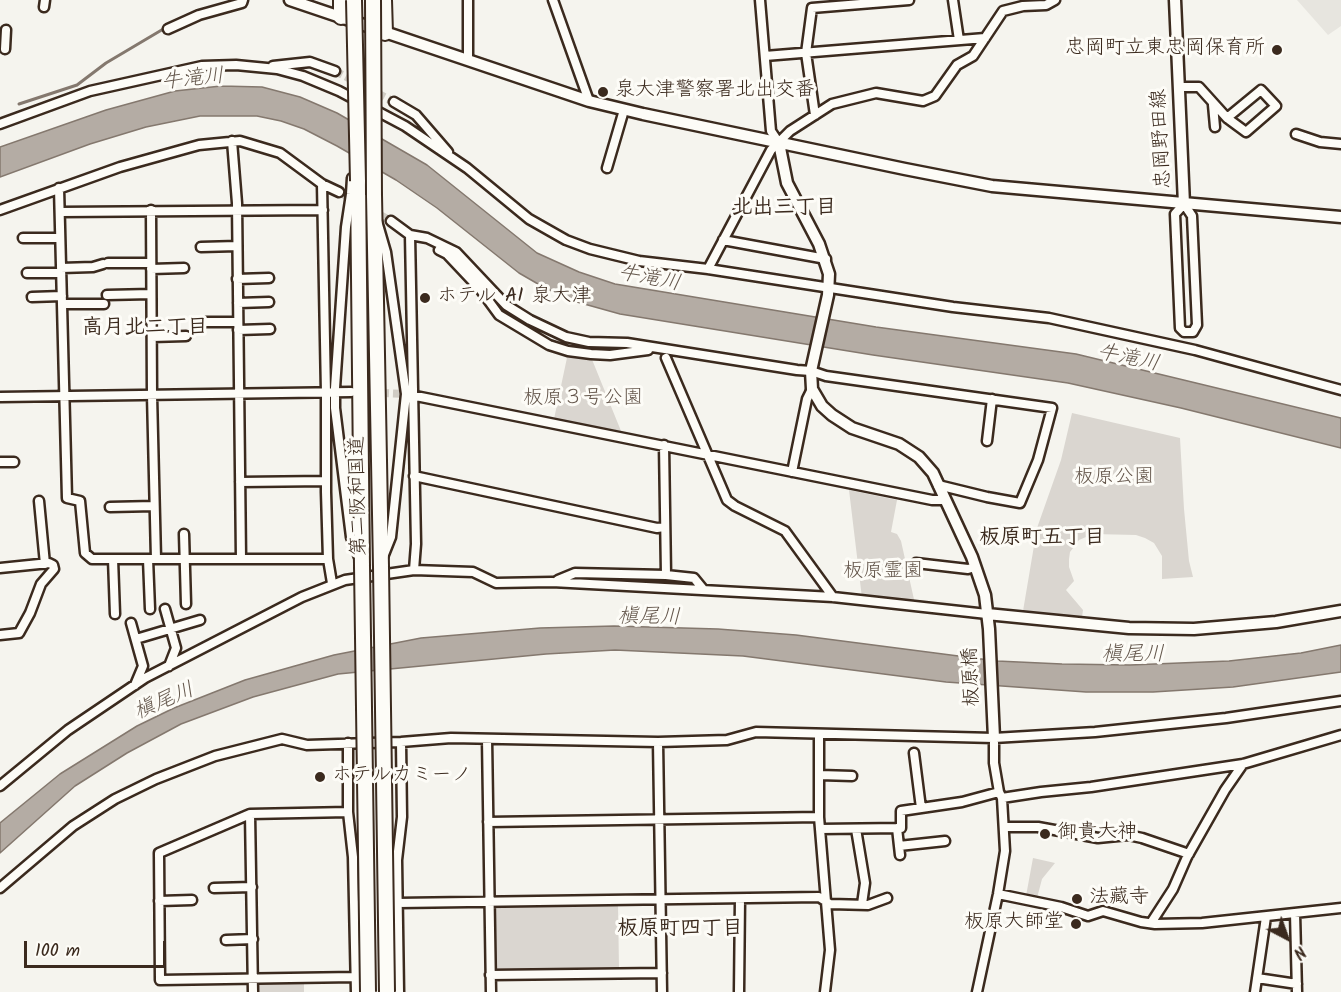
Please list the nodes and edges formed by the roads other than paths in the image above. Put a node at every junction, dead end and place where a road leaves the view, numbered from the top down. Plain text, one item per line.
1 (243, 0) edge
2 (290, 0) edge
3 (341, 0) edge
4 (354, 0) edge
5 (373, 0) edge
6 (384, 0) edge
7 (468, 0) edge
8 (553, 0) edge
9 (760, 0) edge
10 (909, 0) edge
11 (953, 0) edge
12 (1000, 0) edge
13 (1055, 0) edge
14 (1175, 0) edge
15 (880, 1) edge
16 (831, 3) edge
17 (1023, 3) edge
18 (1006, 9) junction
19 (341, 17) junction
20 (168, 29) dead end
21 (385, 33) junction
22 (4, 36) edge
23 (985, 38) junction
24 (959, 40) junction
25 (5, 49) dead end
26 (806, 53) junction
27 (765, 56) junction
28 (468, 60) junction
29 (267, 68) junction
30 (335, 71) tunnel mouth
31 (1179, 87) junction
32 (589, 100) junction
33 (394, 102) tunnel mouth
34 (1214, 105) junction
35 (624, 110) junction
36 (815, 115) junction
37 (1227, 118) junction
38 (0, 124) edge
39 (1215, 127) dead end
40 (1296, 134) dead end
41 (232, 141) junction
42 (779, 142) junction
43 (1341, 144) edge
44 (450, 156) junction
45 (607, 168) dead end
46 (355, 178) junction
47 (322, 184) junction
48 (59, 188) junction
49 (339, 192) tunnel mouth
50 (1184, 204) junction
51 (0, 210) edge
52 (151, 210) junction
53 (236, 210) junction
54 (324, 210) junction
55 (60, 212) junction
56 (375, 215) junction
57 (1341, 217) edge
58 (391, 221) tunnel mouth
59 (413, 237) junction
60 (23, 238) dead end
61 (60, 238) junction
62 (723, 240) junction
63 (201, 246) dead end
64 (237, 246) junction
65 (826, 259) junction
66 (151, 266) junction
67 (184, 268) dead end
68 (708, 269) junction
69 (61, 270) junction
70 (27, 273) dead end
71 (268, 278) dead end
72 (237, 279) junction
73 (829, 292) junction
74 (152, 294) junction
75 (32, 297) dead end
76 (62, 300) junction
77 (269, 302) dead end
78 (238, 303) junction
79 (205, 322) dead end
80 (238, 326) junction
81 (270, 329) dead end
82 (186, 336) dead end
83 (152, 337) junction
84 (655, 348) junction
85 (666, 358) dead end
86 (811, 370) junction
87 (812, 389) junction
88 (1341, 390) edge
89 (351, 392) tunnel mouth
90 (331, 393) junction
91 (152, 394) junction
92 (409, 394) junction
93 (64, 395) junction
94 (239, 395) junction
95 (0, 397) edge
96 (992, 399) junction
97 (987, 441) dead end
98 (664, 445) junction
99 (707, 454) junction
100 (0, 462) edge
101 (14, 462) dead end
102 (792, 472) junction
103 (414, 476) junction
104 (326, 481) junction
105 (240, 482) junction
106 (938, 485) junction
107 (945, 500) junction
108 (39, 501) dead end
109 (154, 506) junction
110 (110, 507) dead end
111 (664, 527) junction
112 (184, 534) dead end
113 (113, 559) junction
114 (152, 559) junction
115 (185, 559) junction
116 (328, 559) junction
117 (241, 560) junction
118 (922, 561) dead end
119 (381, 563) junction
120 (45, 564) junction
121 (361, 565) junction
122 (975, 567) junction
123 (0, 568) edge
124 (414, 570) junction
125 (666, 575) junction
126 (552, 582) junction
127 (332, 584) junction
128 (703, 589) junction
129 (833, 597) junction
130 (186, 604) dead end
131 (150, 609) dead end
132 (165, 609) dead end
133 (1341, 611) edge
134 (115, 614) dead end
135 (987, 614) junction
136 (200, 620) dead end
137 (131, 623) dead end
138 (170, 629) junction
139 (0, 635) edge
140 (136, 639) junction
141 (168, 666) junction
142 (134, 685) junction
143 (1341, 701) edge
144 (819, 734) junction
145 (1341, 735) edge
146 (487, 738) junction
147 (994, 738) junction
148 (401, 742) junction
149 (658, 742) junction
150 (348, 743) junction
151 (914, 753) dead end
152 (1243, 764) junction
153 (820, 775) junction
154 (852, 776) dead end
155 (0, 786) edge
156 (1000, 795) junction
157 (921, 808) junction
158 (348, 812) junction
159 (250, 814) junction
160 (819, 817) junction
161 (660, 820) junction
162 (488, 822) junction
163 (1004, 827) junction
164 (897, 828) junction
165 (820, 829) junction
166 (856, 829) junction
167 (945, 841) dead end
168 (1189, 854) junction
169 (252, 887) junction
170 (0, 888) edge
171 (214, 888) dead end
172 (998, 894) junction
173 (887, 898) dead end
174 (740, 899) junction
175 (192, 900) dead end
176 (661, 900) junction
177 (159, 901) junction
178 (825, 901) junction
179 (488, 902) junction
180 (398, 903) junction
181 (862, 904) junction
182 (1341, 908) edge
183 (1295, 913) junction
184 (1266, 917) junction
185 (1151, 923) junction
186 (253, 939) junction
187 (226, 940) dead end
188 (662, 973) junction
189 (490, 975) junction
190 (355, 977) junction
191 (253, 978) junction
192 (1257, 978) junction
193 (1297, 988) edge
194 (254, 992) edge
195 (356, 992) edge
196 (368, 992) edge
197 (387, 992) edge
198 (399, 992) edge
199 (491, 992) edge
200 (662, 992) edge
201 (739, 992) edge
202 (825, 992) edge
203 (977, 992) edge
204 (1255, 992) edge

1 - 20 street
2 - 19 street
3 - 19 highway
4 - 46 highway, 第二阪和国道, bridge
5 - 56 highway, 第二阪和国道, bridge
6 - 21 highway
7 - 28 street
8 - 32 street
9 - 27 street
10 - 15 street
11 - 24 street
12 - 18 street
13 - 17 street
14 - 31 street, 忠岡野田線
15 - 16 street
16 - 26 street
17 - 18 street
18 - 23 street
19 - 21 street
21 - 28 street
22 - 25 street
23 - 24 street
23 - 36 street
24 - 26 street
26 - 27 street
26 - 36 street
27 - 42 street
28 - 32 street
29 - 30 street
29 - 38 street
29 - 44 street
31 - 34 street
31 - 50 street, 忠岡野田線
32 - 35 street
33 - 44 street
34 - 37 street
34 - 39 street
35 - 42 street
35 - 45 street
36 - 42 street
37 - 37 street
40 - 43 street
41 - 47 street
41 - 48 street
41 - 53 street
42 - 50 street
42 - 62 street
42 - 65 street
44 - 68 street
46 - 90 street
46 - 121 highway, 第二阪和国道
47 - 49 street
47 - 54 street
48 - 51 street
48 - 55 street
50 - 50 street
50 - 57 street
52 - 53 street
52 - 55 street
52 - 66 street
53 - 54 street
53 - 64 street
54 - 90 street
55 - 61 street
56 - 92 street
56 - 119 highway, 第二阪和国道
58 - 59 street
59 - 84 street
59 - 84 street
59 - 92 street
60 - 61 street
61 - 69 street
62 - 65 street
62 - 68 street
63 - 64 street
64 - 72 street
65 - 73 street
66 - 67 street
66 - 69 street
66 - 74 street
68 - 73 street
69 - 70 street
69 - 76 street
71 - 72 street
72 - 78 street
73 - 86 street
73 - 88 street
74 - 76 street
74 - 83 street
75 - 76 street
76 - 93 street
77 - 78 street
78 - 80 street
79 - 80 street
80 - 81 street
80 - 94 street
82 - 83 street
83 - 91 street
84 - 86 street
85 - 99 street
86 - 87 street
86 - 96 street
87 - 102 street
87 - 106 street, 板原橋
89 - 90 street
90 - 94 street
90 - 104 street
90 - 121 street
91 - 93 street
91 - 94 street
91 - 109 street
92 - 98 street
92 - 103 street
92 - 119 street
93 - 95 street
93 - 113 street
94 - 105 street
96 - 97 street
96 - 106 street
98 - 99 street
98 - 111 street
99 - 102 street
99 - 129 street
100 - 101 street
102 - 107 street
103 - 111 street
103 - 124 street
104 - 105 street
104 - 116 street
105 - 117 street
106 - 107 street, 板原橋
107 - 122 street, 板原橋
108 - 120 street
109 - 110 street
109 - 114 street
111 - 125 street
112 - 115 street
113 - 114 street
113 - 134 street
114 - 115 street
114 - 131 street
115 - 117 street
115 - 130 street
116 - 117 street
116 - 127 street
118 - 122 street
119 - 197 highway, 第二阪和国道, bridge
120 - 123 street
120 - 139 street
121 - 196 highway, 第二阪和国道, bridge
122 - 135 street, 板原橋
124 - 126 street
124 - 127 street
125 - 126 street
125 - 128 street
126 - 128 street
127 - 141 street
128 - 129 street
129 - 135 street
132 - 138 street
133 - 135 street
135 - 147 street, 板原橋
136 - 138 street
137 - 140 street
138 - 140 street
138 - 141 street
140 - 142 street
141 - 142 street
142 - 155 street
143 - 147 street
144 - 147 street
144 - 149 street
144 - 153 street
145 - 152 street
146 - 148 street
146 - 149 street
146 - 162 street
147 - 156 street
148 - 150 street
148 - 180 street
149 - 161 street
150 - 158 street
150 - 170 street
151 - 157 street
152 - 156 street
152 - 168 street
153 - 154 street
153 - 160 street
156 - 157 street
156 - 163 street
157 - 164 street
158 - 159 street
158 - 190 street
159 - 169 street
159 - 177 street
160 - 161 street
160 - 165 street
161 - 162 street
161 - 176 street
162 - 179 street
163 - 168 street
163 - 172 street
164 - 166 street
164 - 167 street
165 - 166 street
165 - 178 street
166 - 181 street
168 - 185 street
169 - 171 street
169 - 186 street
172 - 185 street
172 - 203 street
173 - 181 street
174 - 176 street
174 - 178 street
174 - 201 street
175 - 177 street
176 - 179 street
176 - 188 street
177 - 191 street
178 - 181 street
178 - 202 street
179 - 180 street
179 - 189 street
180 - 198 street
182 - 183 street
183 - 184 street
183 - 193 street
184 - 185 street
184 - 192 street
186 - 187 street
186 - 191 street
188 - 189 street
188 - 200 street
189 - 199 street
190 - 191 street
190 - 195 street
191 - 194 street
192 - 193 street
192 - 204 street

